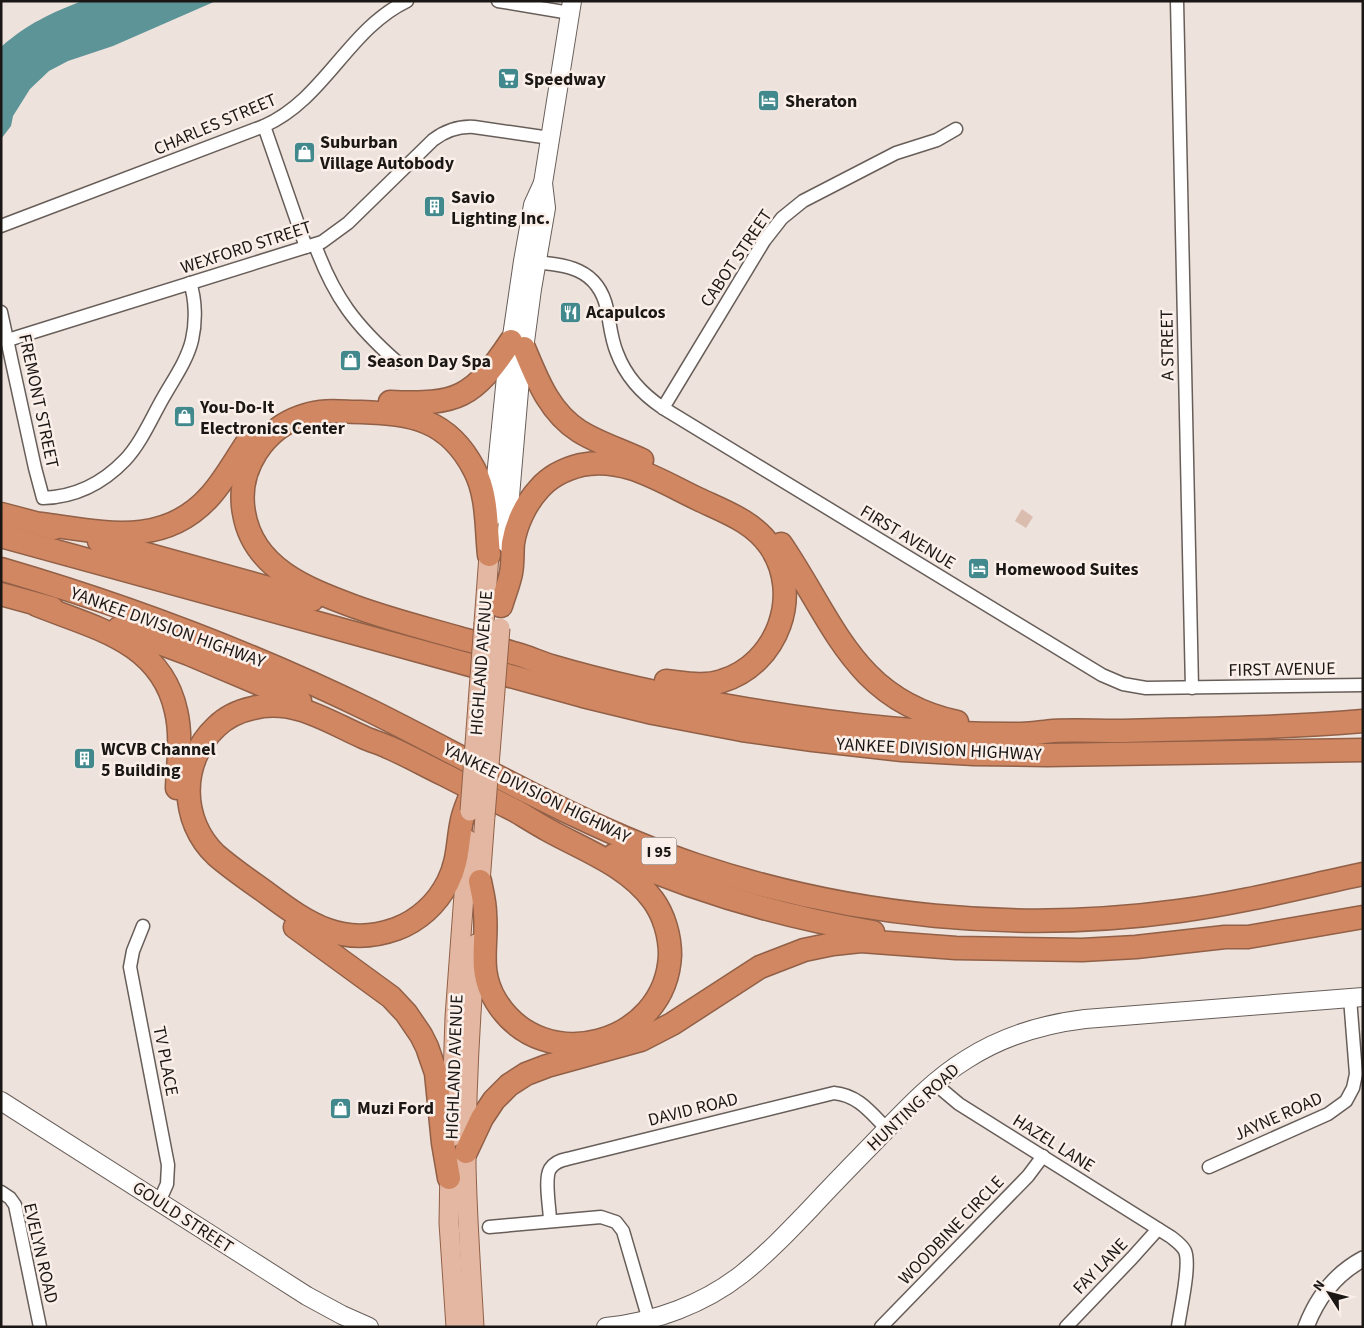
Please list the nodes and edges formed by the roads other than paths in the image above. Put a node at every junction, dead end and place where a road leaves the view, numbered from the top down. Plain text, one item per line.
1 (407, 1) edge
2 (498, 1) edge
3 (1177, 1) edge
4 (571, 7) edge
5 (264, 126) junction
6 (956, 129) dead end
7 (550, 138) junction
8 (1, 226) edge
9 (310, 246) junction
10 (530, 262) junction
11 (190, 283) junction
12 (1, 312) edge
13 (8, 340) junction
14 (517, 344) junction
15 (397, 362) dead end
16 (662, 408) junction
17 (1, 514) edge
18 (41, 524) junction
19 (1, 536) edge
20 (490, 555) junction
21 (1, 570) edge
22 (1, 594) edge
23 (37, 605) junction
24 (378, 615) junction
25 (495, 619) junction
26 (517, 654) junction
27 (1363, 685) edge
28 (1192, 688) junction
29 (1363, 721) edge
30 (1052, 731) junction
31 (1363, 743) edge
32 (387, 746) junction
33 (1363, 750) edge
34 (1324, 751) junction
35 (473, 807) junction
36 (516, 811) junction
37 (1363, 874) edge
38 (480, 881) junction
39 (1363, 905) edge
40 (1363, 917) edge
41 (143, 926) dead end
42 (1225, 937) junction
43 (990, 948) junction
44 (1356, 997) edge
45 (934, 1083) junction
46 (1, 1101) edge
47 (887, 1129) junction
48 (466, 1152) junction
49 (1043, 1156) junction
50 (1208, 1167) dead end
51 (449, 1178) junction
52 (1, 1192) edge
53 (160, 1202) junction
54 (550, 1221) junction
55 (489, 1226) dead end
56 (1158, 1229) junction
57 (1363, 1259) edge
58 (650, 1323) edge
59 (40, 1327) edge
60 (369, 1327) edge
61 (456, 1327) edge
62 (474, 1327) edge
63 (606, 1327) edge
64 (881, 1327) edge
65 (1066, 1327) edge
66 (1178, 1327) edge
67 (1306, 1327) edge

1 - 5 street, CHARLES STREET
2 - 4 street
3 - 28 street, A STREET
4 - 7 main road, HIGHLAND AVENUE
5 - 8 street, CHARLES STREET
5 - 9 street
6 - 16 street, CABOT STREET
7 - 9 street, WEXFORD STREET
7 - 10 main road, HIGHLAND AVENUE
9 - 11 street, WEXFORD STREET
9 - 15 street
10 - 14 main road, HIGHLAND AVENUE
10 - 16 street, FIRST AVENUE
11 - 13 street, WEXFORD STREET
11 - 13 street, FREMONT STREET
12 - 13 street, FREMONT STREET
14 - 18 highway
14 - 20 main road, HIGHLAND AVENUE
14 - 25 main road, HIGHLAND AVENUE
14 - 30 highway
16 - 28 street, FIRST AVENUE
17 - 18 highway
18 - 24 highway
19 - 34 highway, YANKEE DIVISION HIGHWAY
20 - 24 highway
20 - 25 main road, HIGHLAND AVENUE
21 - 37 highway, YANKEE DIVISION HIGHWAY / I 95
22 - 23 highway
23 - 32 highway
23 - 51 highway
24 - 26 highway
25 - 26 highway
25 - 35 main road, HIGHLAND AVENUE, bridge
25 - 35 main road, HIGHLAND AVENUE, bridge
26 - 30 highway
27 - 28 street, FIRST AVENUE
29 - 30 highway
31 - 34 highway
32 - 35 highway
32 - 36 highway
33 - 34 highway, YANKEE DIVISION HIGHWAY
35 - 38 main road, HIGHLAND AVENUE
35 - 51 main road, HIGHLAND AVENUE
36 - 38 highway
36 - 43 highway
38 - 48 main road, HIGHLAND AVENUE
39 - 42 highway
40 - 42 highway
41 - 53 street, TV PLACE
42 - 43 highway
43 - 48 highway
44 - 45 main road, HUNTING ROAD
44 - 50 street, JAYNE ROAD
45 - 47 main road, HUNTING ROAD
45 - 49 street, HAZEL LANE
46 - 53 main road, GOULD STREET
47 - 54 street, DAVID ROAD
47 - 58 main road, HUNTING ROAD
48 - 62 main road, HIGHLAND AVENUE
49 - 56 street, HAZEL LANE
49 - 64 street, WOODBINE CIRCLE
51 - 61 main road, HIGHLAND AVENUE
52 - 59 street, EVELYN ROAD
53 - 60 main road, GOULD STREET
54 - 55 street
54 - 58 street
56 - 65 street, FAY LANE
56 - 66 street
57 - 67 street
58 - 63 main road, HUNTING ROAD

